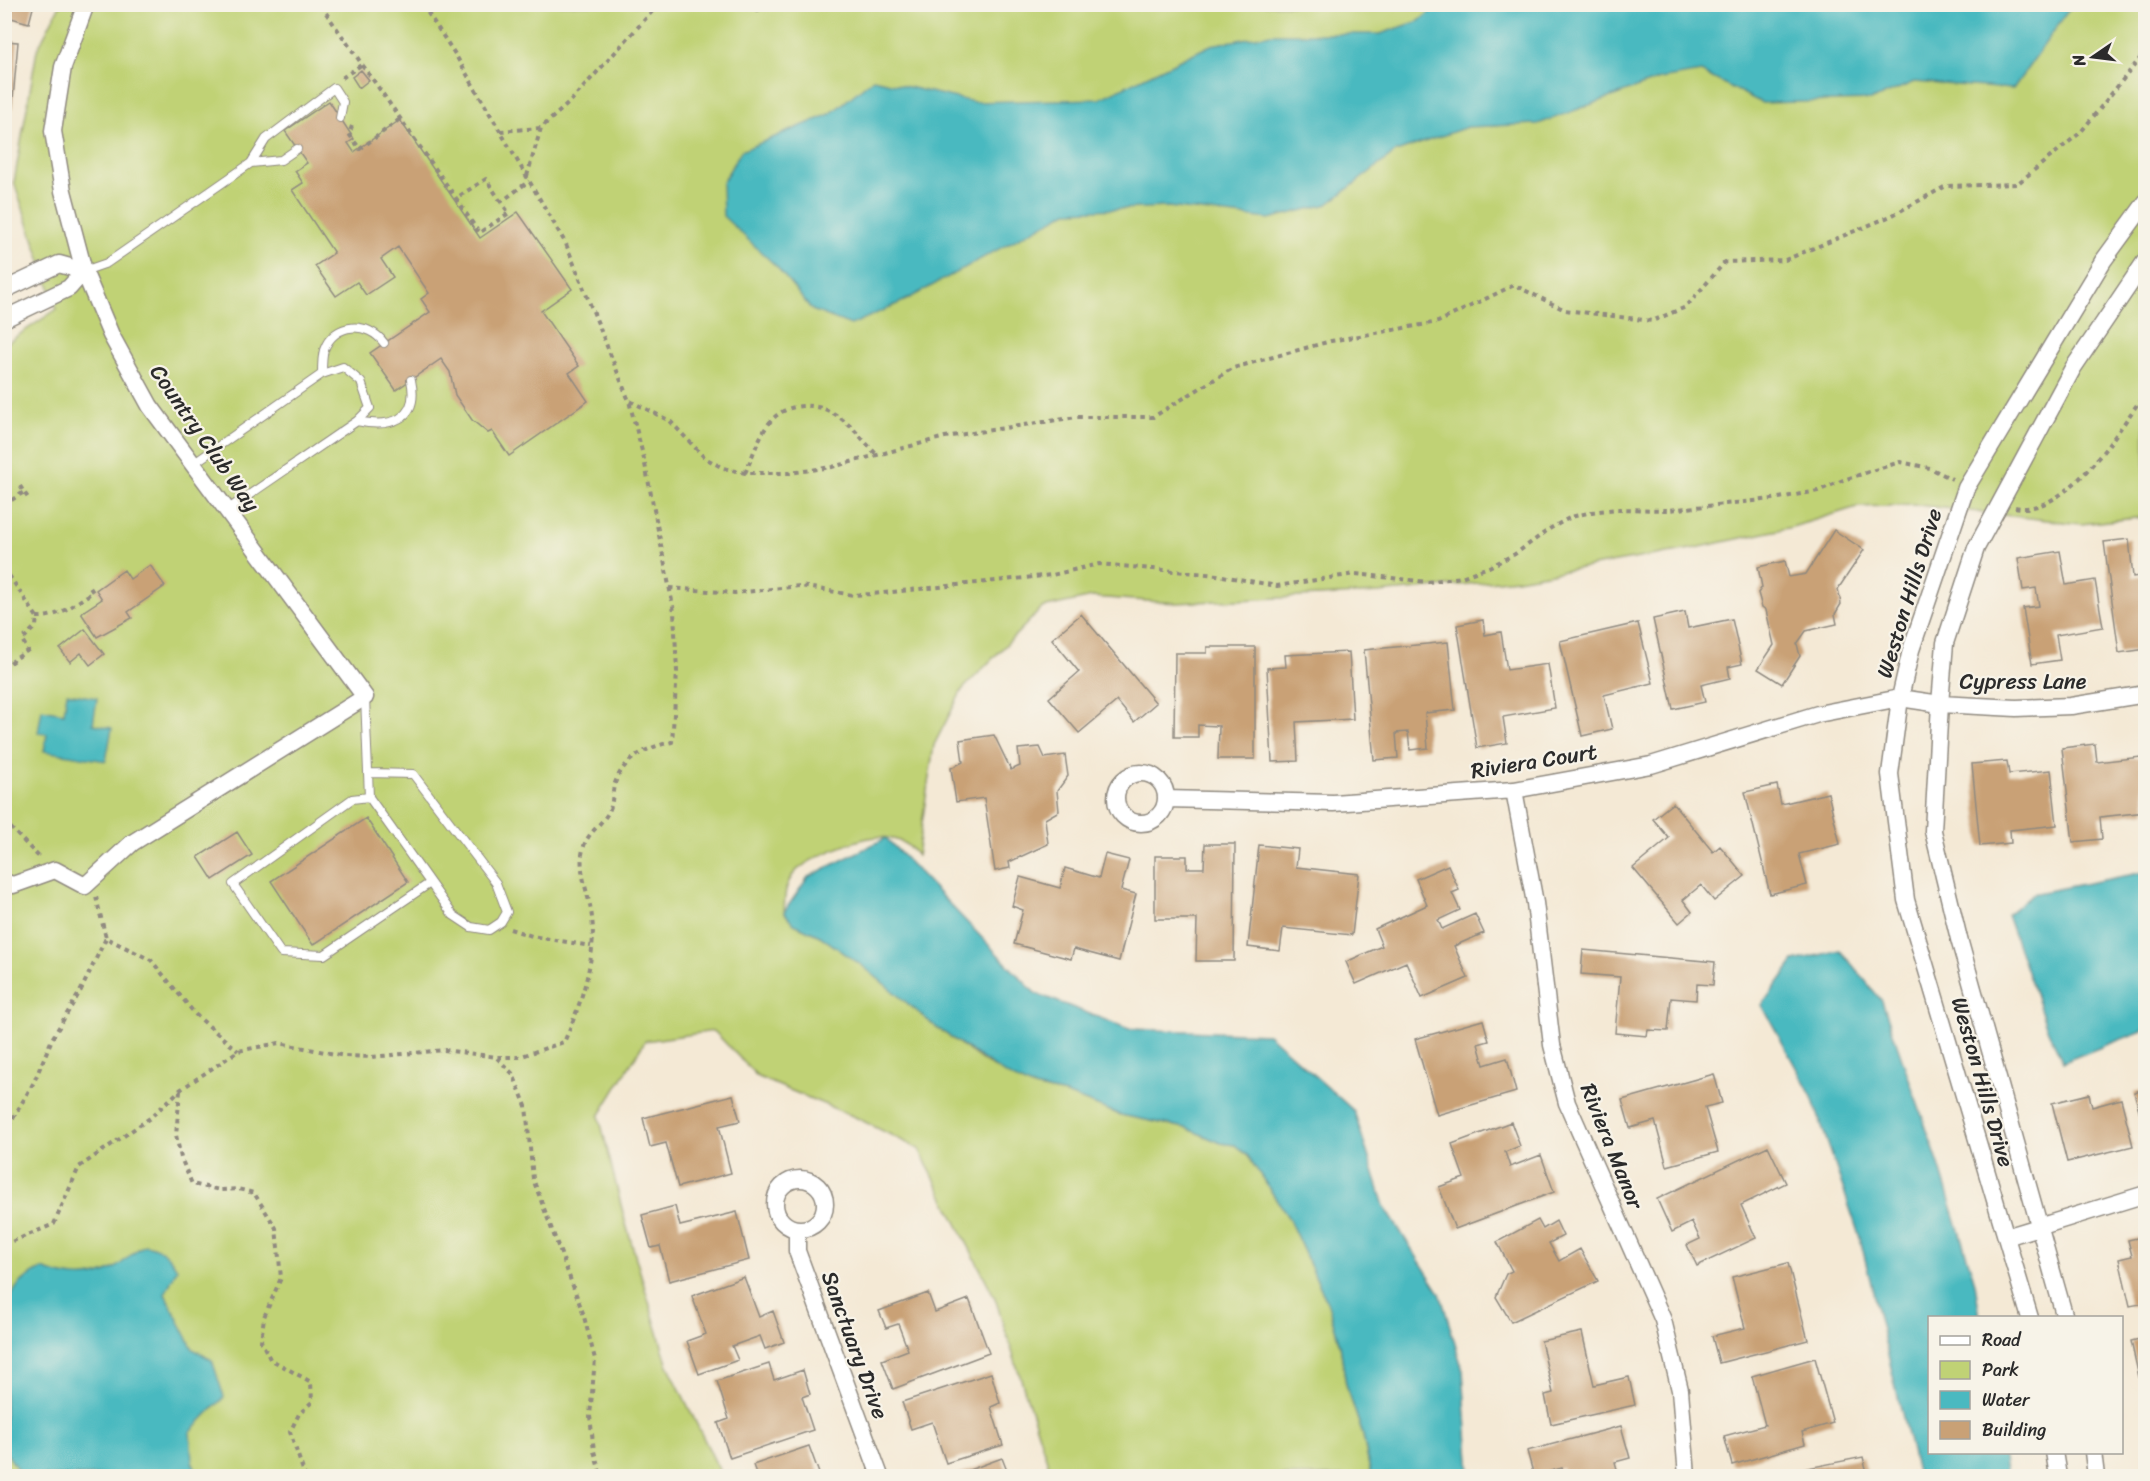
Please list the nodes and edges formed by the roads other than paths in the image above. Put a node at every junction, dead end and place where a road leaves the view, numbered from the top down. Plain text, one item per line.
1 (87, 4) edge
2 (340, 118) dead end
3 (297, 148) dead end
4 (251, 163) junction
5 (2145, 202) edge
6 (2145, 260) edge
7 (84, 271) junction
8 (4, 290) edge
9 (4, 319) edge
10 (384, 343) dead end
11 (322, 374) junction
12 (411, 380) dead end
13 (357, 421) junction
14 (193, 464) junction
15 (227, 510) junction
16 (2145, 694) edge
17 (365, 697) junction
18 (1900, 698) junction
19 (1940, 704) junction
20 (369, 773) junction
21 (1514, 790) junction
22 (369, 797) junction
23 (1166, 799) dead end
24 (4, 882) edge
25 (430, 883) junction
26 (2145, 1194) edge
27 (2039, 1225) junction
28 (797, 1229) dead end
29 (2006, 1237) junction
30 (2030, 1316) edge
31 (2065, 1316) edge
32 (2054, 1454) edge
33 (2093, 1454) edge
34 (880, 1476) edge
35 (1687, 1476) edge
36 (2058, 1476) edge
37 (2096, 1476) edge

1 - 7 street, Country Club Way
2 - 4 lane
3 - 4 lane
4 - 7 lane
5 - 18 street, Weston Hills Drive
6 - 19 street, Weston Hills Drive
7 - 8 street
7 - 9 street
7 - 14 street, Country Club Way
10 - 11 lane
11 - 13 lane
11 - 14 lane
12 - 13 lane
13 - 15 lane
14 - 15 street, Country Club Way
15 - 17 street, Country Club Way
16 - 19 street, Cypress Lane
17 - 20 lane
17 - 24 street
18 - 19 street, Cypress Lane
18 - 21 street, Riviera Court
18 - 29 street, Weston Hills Drive
19 - 27 street, Weston Hills Drive
20 - 22 lane
20 - 25 lane
21 - 23 street, Riviera Court
21 - 35 street, Riviera Manor
22 - 25 lane
22 - 25 lane
26 - 27 street
27 - 29 street
27 - 31 street, Weston Hills Drive
28 - 34 street, Sanctuary Drive
29 - 30 street, Weston Hills Drive
32 - 36 street
33 - 37 street

